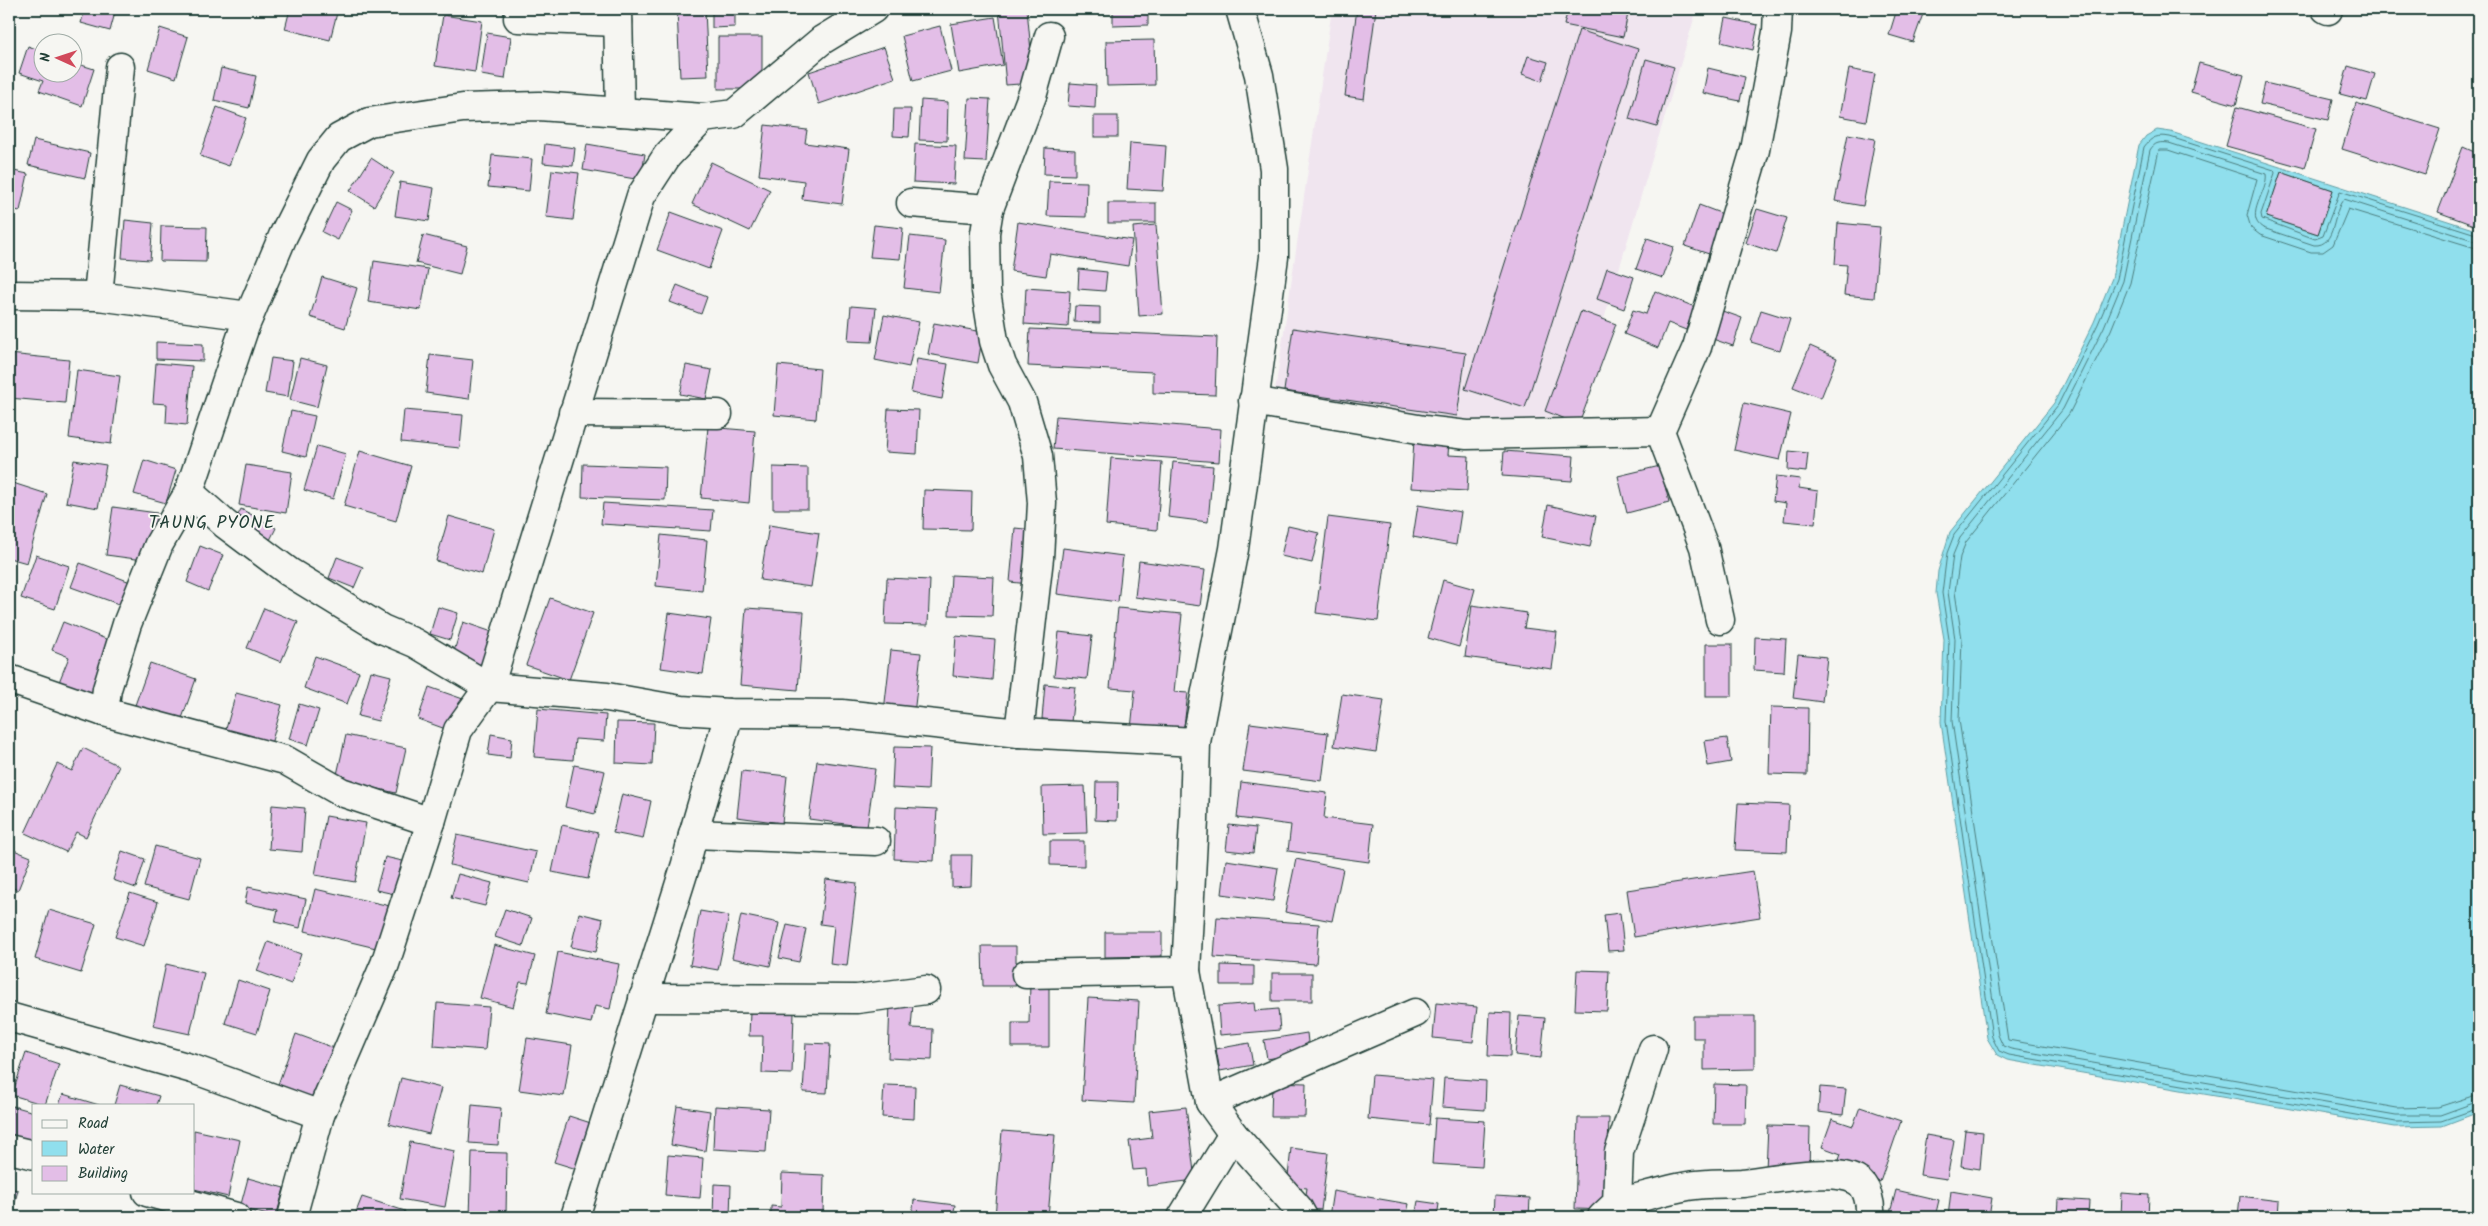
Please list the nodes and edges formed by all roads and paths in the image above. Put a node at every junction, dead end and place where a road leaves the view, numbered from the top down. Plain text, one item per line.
1 (873, 9) edge
2 (1240, 9) edge
3 (1778, 9) edge
4 (618, 16) edge
5 (518, 18) dead end
6 (1049, 36) dead end
7 (120, 67) dead end
8 (620, 112) junction
9 (704, 118) junction
10 (911, 203) dead end
11 (989, 209) junction
12 (9, 295) edge
13 (98, 296) junction
14 (249, 316) junction
15 (1253, 401) junction
16 (573, 413) junction
17 (718, 414) dead end
18 (1660, 431) junction
19 (189, 492) junction
20 (1720, 620) dead end
21 (9, 680) edge
22 (489, 687) junction
23 (104, 712) junction
24 (729, 713) junction
25 (1019, 733) junction
26 (1196, 742) junction
27 (431, 822) junction
28 (693, 834) junction
29 (876, 841) dead end
30 (1186, 971) junction
31 (1026, 974) dead end
32 (926, 990) dead end
33 (644, 998) junction
34 (1415, 1012) dead end
35 (9, 1017) edge
36 (1653, 1049) dead end
37 (1210, 1102) junction
38 (320, 1115) junction
39 (1233, 1134) junction
40 (9, 1148) edge
41 (32, 1154) edge
42 (154, 1194) edge
43 (1610, 1210) edge
44 (236, 1217) edge
45 (292, 1217) edge
46 (575, 1217) edge
47 (1182, 1217) edge
48 (1303, 1217) edge
49 (1870, 1217) edge

1 - 9 street
2 - 15 street
3 - 18 street
4 - 5 street
4 - 8 street
6 - 11 street
7 - 13 street
8 - 9 street
8 - 14 street
9 - 16 street
10 - 11 street
11 - 25 street
12 - 13 street
13 - 14 street
14 - 19 street
15 - 18 street
15 - 26 street
16 - 17 street
16 - 22 street
18 - 20 street
19 - 22 street
19 - 23 street
21 - 23 street
22 - 24 street
22 - 27 street
23 - 27 street
24 - 25 street
24 - 28 street
25 - 26 street
26 - 30 street
27 - 38 street
28 - 29 street
28 - 33 street
30 - 31 street
30 - 37 street
32 - 33 street
33 - 46 street
34 - 37 street
35 - 38 street
36 - 43 street
37 - 39 street
38 - 45 street
39 - 47 street
39 - 48 street
40 - 41 street
42 - 44 street
43 - 49 street

